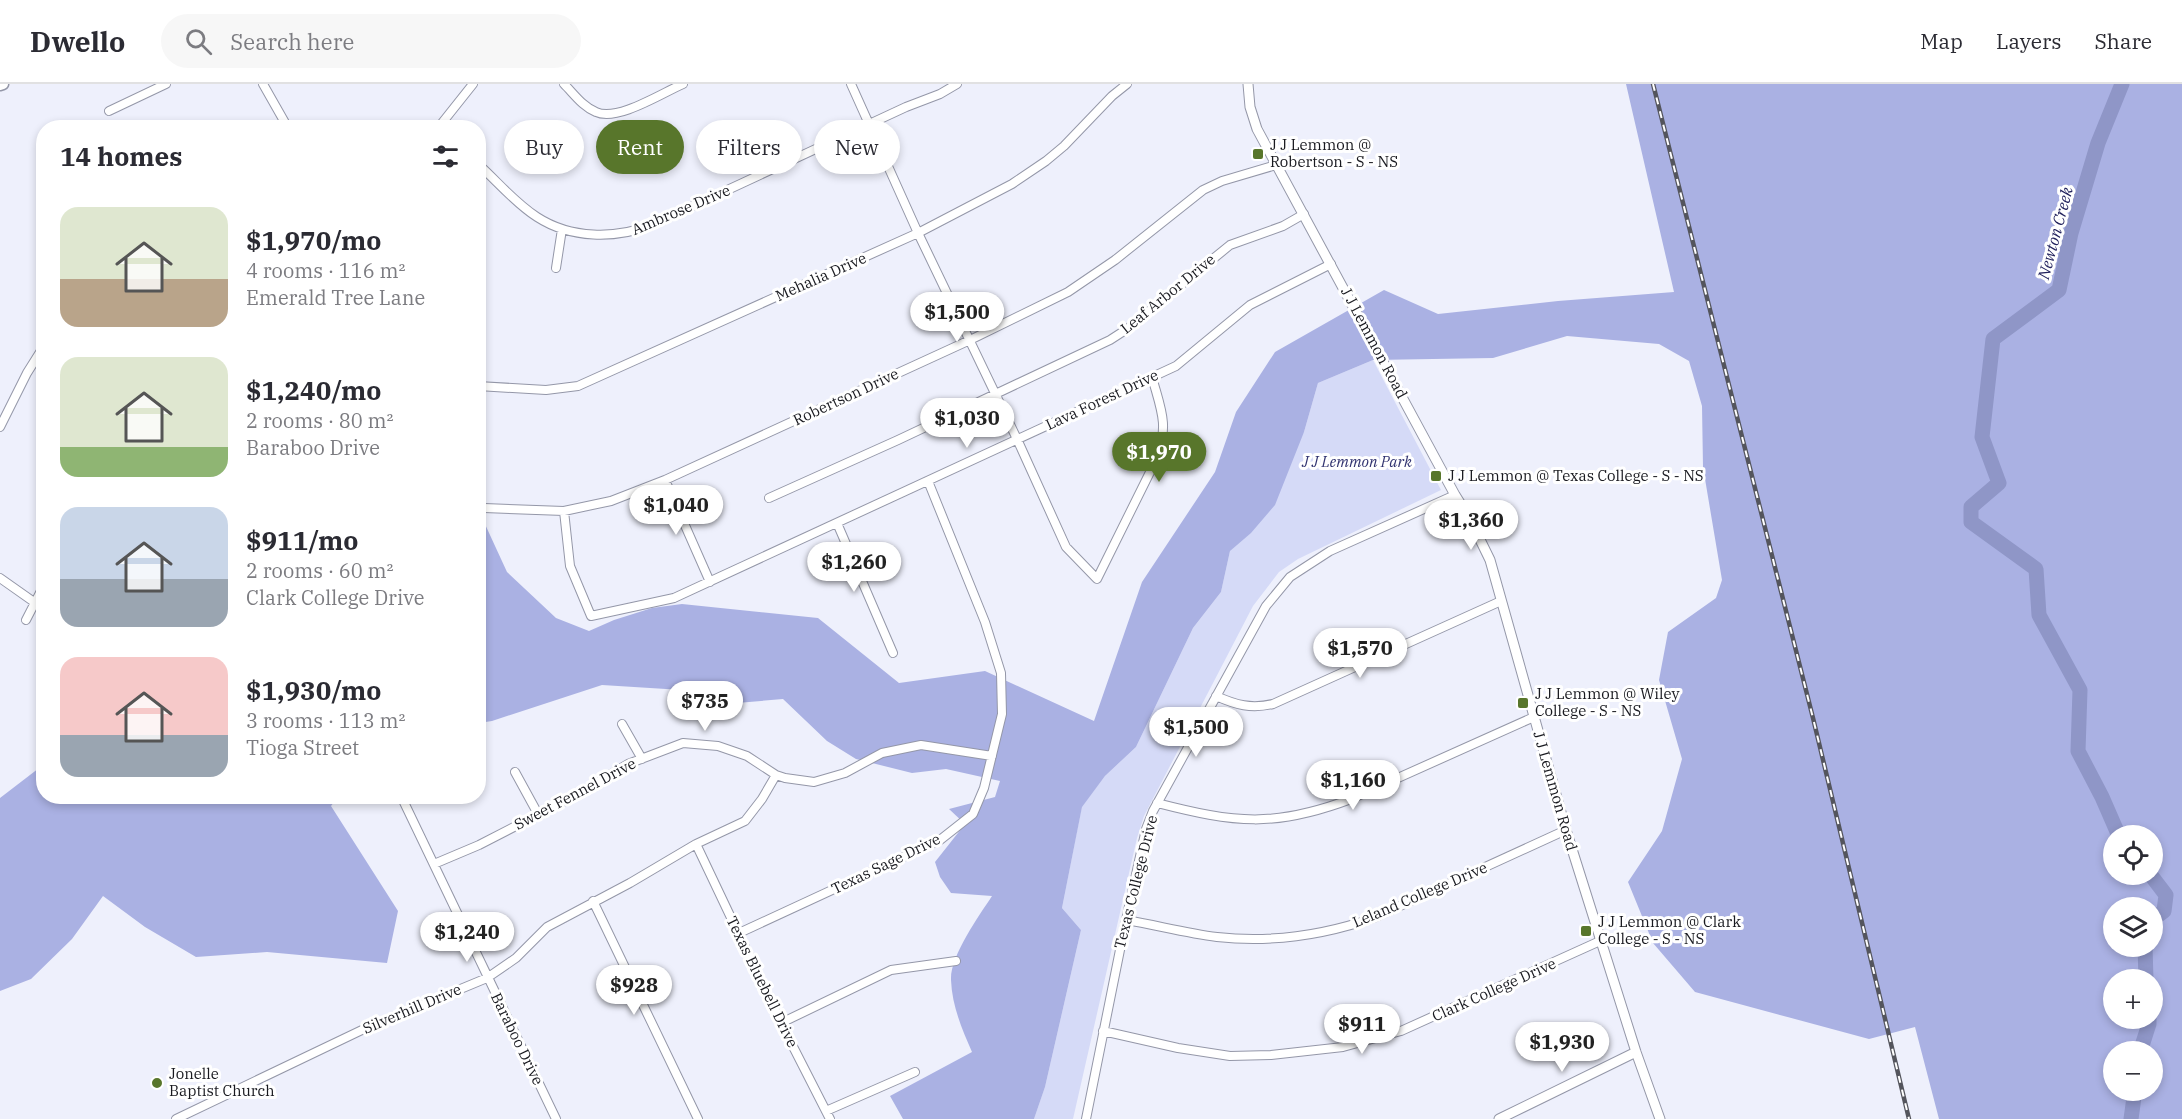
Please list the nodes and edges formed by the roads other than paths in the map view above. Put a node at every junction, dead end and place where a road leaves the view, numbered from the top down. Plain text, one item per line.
1 (166, 84) edge
2 (262, 84) edge
3 (472, 84) edge
4 (564, 84) edge
5 (683, 84) edge
6 (851, 84) edge
7 (957, 84) edge
8 (1127, 84) edge
9 (1248, 84) edge
10 (109, 111) dead end
11 (283, 120) edge
12 (444, 120) edge
13 (866, 120) edge
14 (881, 120) edge
15 (814, 151) edge
16 (1276, 165) junction
17 (486, 171) edge
18 (891, 174) edge
19 (1304, 214) junction
20 (562, 229) junction
21 (918, 233) junction
22 (1331, 264) junction
23 (556, 268) dead end
24 (970, 340) junction
25 (36, 358) edge
26 (1152, 377) junction
27 (486, 386) edge
28 (994, 394) junction
29 (0, 427) edge
30 (1017, 439) junction
31 (665, 480) junction
32 (928, 481) junction
33 (1455, 495) junction
34 (770, 498) dead end
35 (486, 508) edge
36 (564, 512) junction
37 (837, 523) junction
38 (0, 578) edge
39 (710, 582) junction
40 (36, 599) edge
41 (1501, 601) junction
42 (34, 602) junction
43 (26, 620) dead end
44 (894, 652) dead end
45 (1216, 696) junction
46 (1534, 717) junction
47 (622, 724) dead end
48 (992, 756) junction
49 (642, 759) junction
50 (515, 772) dead end
51 (776, 775) junction
52 (1157, 803) junction
53 (405, 804) edge
54 (538, 814) junction
55 (1566, 830) junction
56 (696, 844) junction
57 (434, 864) junction
58 (593, 901) junction
59 (1126, 920) junction
60 (737, 934) junction
61 (1600, 941) junction
62 (956, 961) dead end
63 (488, 978) junction
64 (781, 1023) junction
65 (1103, 1031) junction
66 (1636, 1052) junction
67 (915, 1072) dead end
68 (828, 1115) edge
69 (176, 1119) edge
70 (556, 1119) edge
71 (698, 1119) edge
72 (1086, 1119) edge
73 (1499, 1119) edge
74 (1660, 1119) edge

1 - 10 street
2 - 11 street
3 - 12 street
4 - 5 street
6 - 13 street
7 - 14 street, Ambrose Drive
8 - 21 street, Mehalia Drive
9 - 16 street, J J Lemmon Road
15 - 20 street, Ambrose Drive
16 - 19 street, J J Lemmon Road
16 - 24 street, Robertson Drive
17 - 20 street, Ambrose Drive
18 - 21 street
19 - 22 street, J J Lemmon Road
19 - 28 street, Leaf Arbor Drive
20 - 23 street
21 - 24 street
21 - 27 street, Mehalia Drive
22 - 26 street, Lava Forest Drive
22 - 33 street, J J Lemmon Road
24 - 28 street
24 - 31 street, Robertson Drive
25 - 29 street
26 - 30 street, Lava Forest Drive
26 - 30 street
28 - 30 street
28 - 34 street, Leaf Arbor Drive
30 - 32 street, Lava Forest Drive
31 - 36 street, Robertson Drive
31 - 39 street
32 - 37 street, Lava Forest Drive
32 - 48 street, Texas Sage Drive
33 - 41 street, J J Lemmon Road
33 - 45 street, Texas College Drive
35 - 36 street, Robertson Drive
36 - 39 street, Lava Forest Drive
37 - 39 street, Lava Forest Drive
37 - 44 street
38 - 42 street
40 - 42 street
41 - 45 street
41 - 46 street, J J Lemmon Road
42 - 43 street
45 - 52 street, Texas College Drive
46 - 52 street
46 - 55 street, J J Lemmon Road
47 - 49 street
48 - 51 street, Sweet Fennel Drive
48 - 60 street, Texas Sage Drive
49 - 51 street, Sweet Fennel Drive
49 - 54 street, Sweet Fennel Drive
50 - 54 street
51 - 56 street, Silverhill Drive
52 - 59 street, Texas College Drive
53 - 57 street, Baraboo Drive
54 - 57 street, Sweet Fennel Drive
55 - 59 street, Leland College Drive
55 - 61 street, J J Lemmon Road
56 - 58 street, Silverhill Drive
56 - 60 street, Texas Bluebell Drive
57 - 63 street, Baraboo Drive
58 - 63 street, Silverhill Drive
58 - 71 street
59 - 65 street, Texas College Drive
60 - 64 street, Texas Bluebell Drive
61 - 65 street, Clark College Drive
61 - 66 street, J J Lemmon Road
62 - 64 street
63 - 69 street, Silverhill Drive
63 - 70 street, Baraboo Drive
64 - 68 street, Texas Bluebell Drive
65 - 72 street, Texas College Drive
66 - 73 street
66 - 74 street, J J Lemmon Road
67 - 68 street

